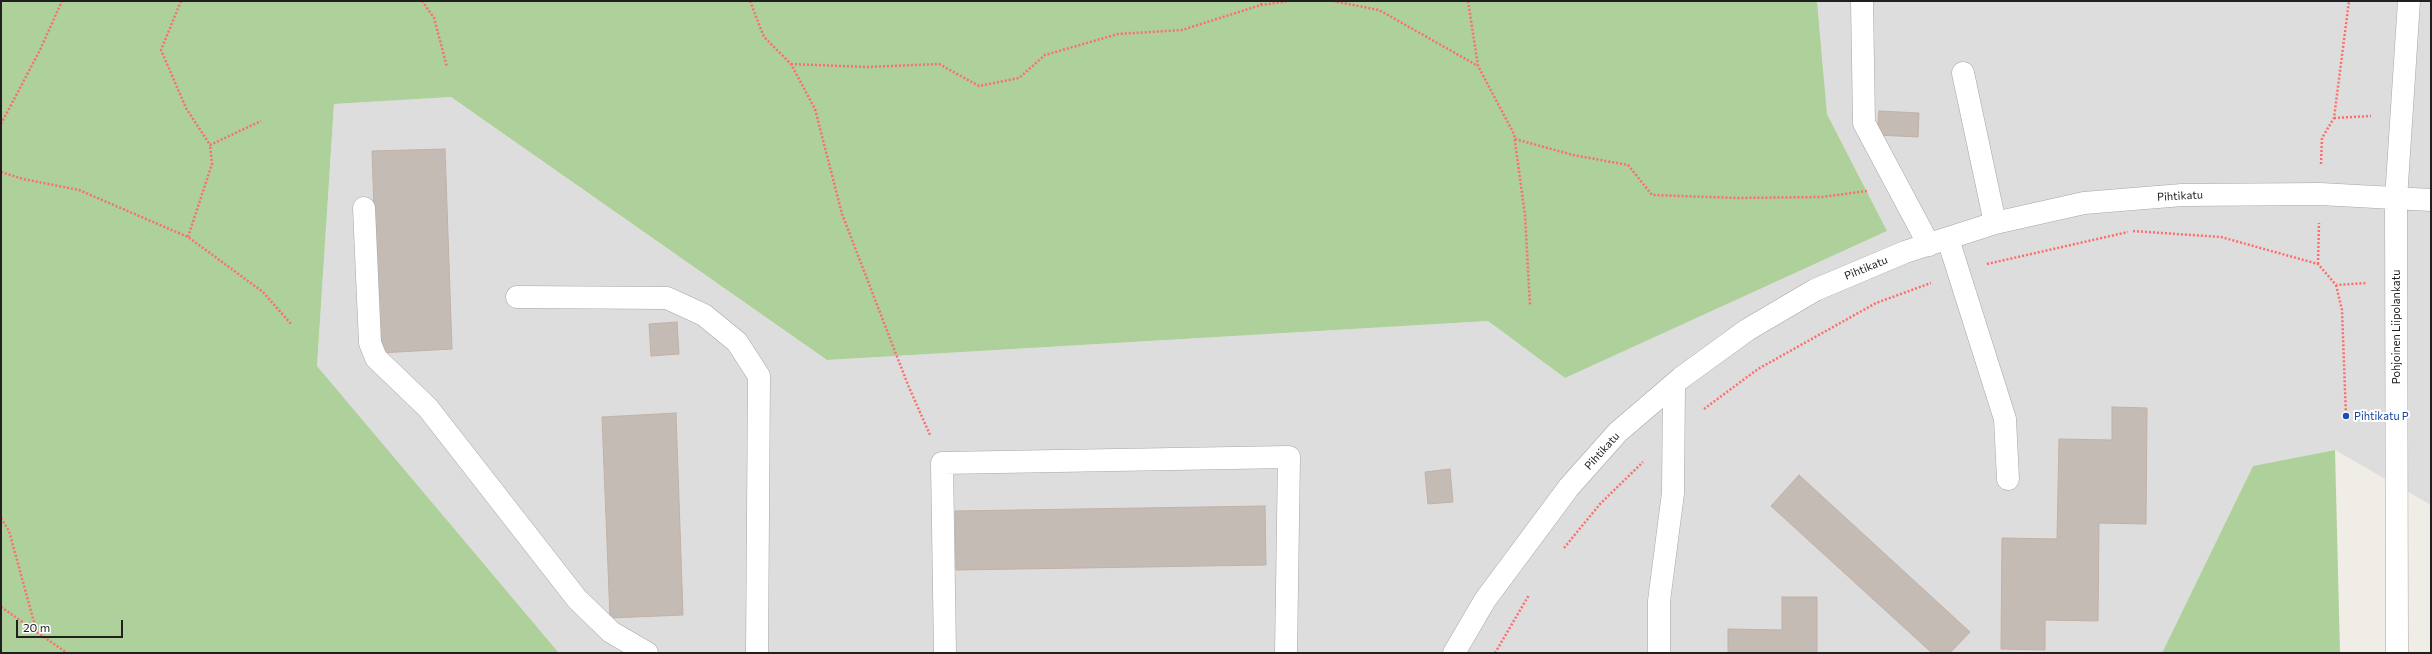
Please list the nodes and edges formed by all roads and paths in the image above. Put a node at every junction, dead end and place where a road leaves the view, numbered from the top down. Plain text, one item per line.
1 (62, 1) edge
2 (181, 1) edge
3 (422, 1) edge
4 (750, 1) edge
5 (1262, 1) edge
6 (1289, 1) edge
7 (1333, 1) edge
8 (1468, 1) edge
9 (1862, 1) edge
10 (2349, 1) edge
11 (2408, 1) edge
12 (1260, 5) junction
13 (791, 64) junction
14 (1478, 66) junction
15 (447, 67) dead end
16 (1963, 73) dead end
17 (261, 121) dead end
18 (1, 124) edge
19 (1515, 139) junction
20 (210, 145) junction
21 (1, 172) edge
22 (1898, 187) junction
23 (2320, 194) junction
24 (2396, 199) junction
25 (2431, 200) edge
26 (364, 208) dead end
27 (1996, 223) junction
28 (188, 237) junction
29 (1938, 242) junction
30 (2318, 264) junction
31 (1958, 273) junction
32 (2395, 282) junction
33 (2336, 285) junction
34 (517, 297) dead end
35 (1530, 305) dead end
36 (291, 324) dead end
37 (1674, 385) junction
38 (2346, 416) dead end
39 (1675, 431) junction
40 (942, 463) junction
41 (2008, 479) dead end
42 (1, 518) edge
43 (1561, 552) dead end
44 (1532, 589) dead end
45 (1, 607) edge
46 (37, 633) junction
47 (67, 653) edge
48 (647, 653) edge
49 (757, 653) edge
50 (945, 653) edge
51 (1286, 653) edge
52 (1454, 653) edge
53 (1495, 653) edge
54 (1659, 653) edge
55 (2397, 653) edge

1 - 18 path
2 - 20 path
3 - 15 path
4 - 13 path
5 - 12 path
6 - 12 path
7 - 14 path
8 - 14 path
9 - 22 street
10 - 23 path
11 - 24 street, Pohjoinen Liipolankatu
12 - 13 path
13 - 40 path
14 - 19 path
16 - 27 street
17 - 20 path
19 - 22 path
19 - 35 path
20 - 28 path
21 - 28 path
22 - 29 street
23 - 24 street, Pihtikatu
23 - 27 street, Pihtikatu
23 - 30 path
24 - 25 street, Pihtikatu
24 - 32 street, Pohjoinen Liipolankatu
26 - 48 street
27 - 29 street, Pihtikatu
28 - 36 path
29 - 31 street
29 - 37 street, Pihtikatu
30 - 31 path
30 - 33 path
31 - 39 path
31 - 41 street
32 - 33 path
32 - 55 street, Pohjoinen Liipolankatu
33 - 38 path
34 - 49 street
37 - 39 street
37 - 52 street, Pihtikatu
39 - 43 path
39 - 54 street
40 - 50 street
40 - 51 street
42 - 46 path
44 - 53 path
45 - 46 path
46 - 47 path

